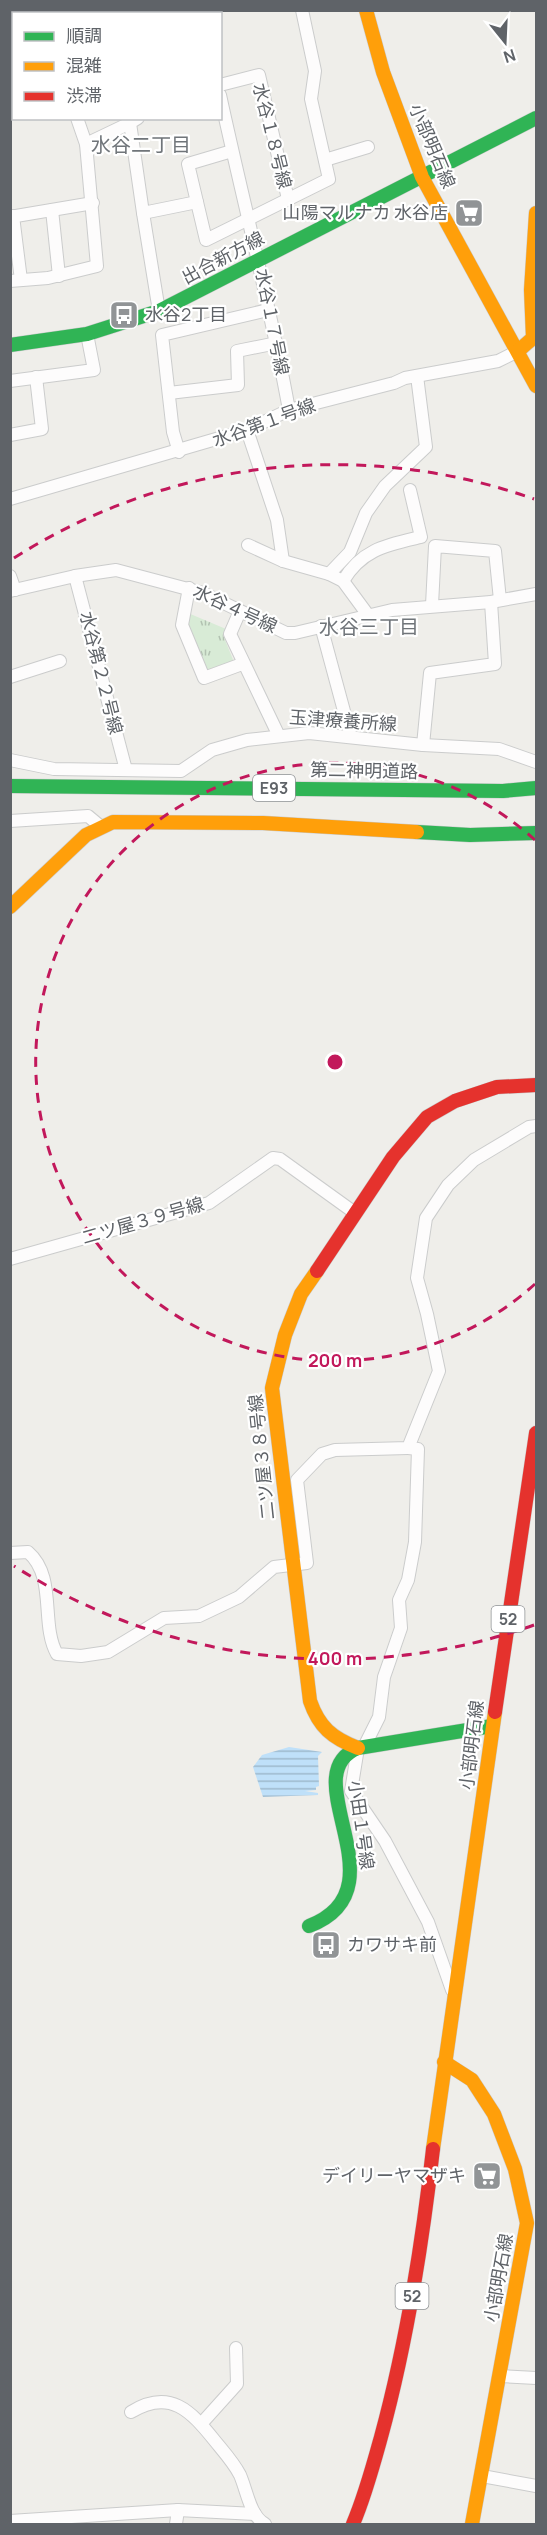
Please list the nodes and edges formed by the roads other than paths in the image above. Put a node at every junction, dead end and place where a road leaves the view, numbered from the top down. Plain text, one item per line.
1 (302, 10) edge
2 (366, 10) edge
3 (222, 84) edge
4 (222, 104) edge
5 (537, 118) edge
6 (78, 120) edge
7 (134, 121) edge
8 (86, 144) junction
9 (368, 147) dead end
10 (232, 152) junction
11 (325, 160) junction
12 (422, 177) junction
13 (288, 199) junction
14 (197, 202) junction
15 (93, 203) junction
16 (52, 210) junction
17 (143, 213) junction
18 (537, 213) edge
19 (12, 216) edge
20 (248, 219) junction
21 (260, 260) junction
22 (59, 276) junction
23 (16, 280) edge
24 (268, 310) junction
25 (159, 311) junction
26 (535, 323) edge
27 (87, 334) junction
28 (277, 343) junction
29 (10, 345) edge
30 (518, 351) junction
31 (417, 376) junction
32 (36, 377) junction
33 (10, 381) edge
34 (537, 386) edge
35 (170, 393) junction
36 (289, 410) junction
37 (247, 430) junction
38 (10, 435) edge
39 (179, 452) junction
40 (410, 490) dead end
41 (10, 499) edge
42 (248, 545) dead end
43 (283, 561) junction
44 (329, 574) junction
45 (10, 576) edge
46 (75, 576) junction
47 (343, 581) junction
48 (189, 588) junction
49 (13, 591) edge
50 (537, 594) edge
51 (496, 601) junction
52 (432, 605) junction
53 (240, 611) junction
54 (368, 615) junction
55 (321, 626) junction
56 (60, 661) dead end
57 (242, 664) junction
58 (10, 676) edge
59 (278, 735) junction
60 (351, 737) junction
61 (423, 745) junction
62 (10, 760) edge
63 (537, 762) edge
64 (126, 770) junction
65 (10, 786) edge
66 (537, 788) edge
67 (10, 799) edge
68 (537, 801) edge
69 (10, 821) edge
70 (100, 826) junction
71 (537, 833) edge
72 (10, 907) edge
73 (537, 1084) edge
74 (537, 1125) edge
75 (355, 1213) junction
76 (10, 1258) edge
77 (537, 1433) edge
78 (408, 1448) junction
79 (530, 1512) edge
80 (13, 1552) edge
81 (292, 1565) junction
82 (492, 1726) junction
83 (361, 1748) junction
84 (309, 1926) dead end
85 (454, 1996) junction
86 (444, 2062) junction
87 (236, 2348) dead end
88 (501, 2376) junction
89 (537, 2378) edge
90 (130, 2412) dead end
91 (201, 2424) junction
92 (482, 2476) junction
93 (537, 2486) edge
94 (178, 2510) junction
95 (255, 2514) junction
96 (10, 2521) edge
97 (176, 2524) edge
98 (265, 2524) edge
99 (353, 2524) edge
100 (472, 2524) edge

1 - 11 street
2 - 12 main road, 小部明石線
3 - 13 street, 水谷１８号線
4 - 10 street, 水谷１７号線
5 - 12 main road, 出合新方線
6 - 8 street
7 - 8 street
7 - 17 street
8 - 15 street
9 - 11 street
10 - 14 street
10 - 20 street, 水谷１７号線
11 - 13 street
12 - 21 main road, 出合新方線
12 - 30 main road, 小部明石線
13 - 20 street
14 - 17 street
14 - 20 street
15 - 16 street
15 - 22 street
16 - 19 street
16 - 22 street
17 - 25 street
18 - 26 main road
19 - 23 street
20 - 21 street, 水谷１７号線
21 - 24 street, 水谷１７号線
21 - 25 main road, 出合新方線
22 - 23 street
24 - 28 street, 水谷１７号線
24 - 35 street
25 - 27 main road, 出合新方線
26 - 30 main road
27 - 29 main road, 出合新方線
27 - 32 street
28 - 35 street
28 - 36 street, 水谷１７号線
30 - 31 street, 水谷第１号線
30 - 34 main road, 小部明石線
31 - 36 street, 水谷第１号線
31 - 44 street
32 - 33 street
32 - 38 street
35 - 39 street
36 - 37 street, 水谷第１号線
37 - 39 street, 水谷第１号線
37 - 43 street
39 - 41 street, 水谷第１号線
40 - 47 street
42 - 43 street
43 - 44 street
44 - 47 street
45 - 49 street
46 - 48 street, 水谷４号線
46 - 49 street, 水谷４号線
46 - 64 street, 水谷第２２号線
47 - 54 street
48 - 53 street, 水谷４号線
48 - 57 street
50 - 51 street, 水谷４号線
51 - 52 street, 水谷４号線
51 - 52 street
51 - 61 street
52 - 54 street, 水谷４号線
53 - 55 street, 水谷４号線
53 - 57 street
54 - 55 street, 水谷４号線
55 - 60 street
56 - 58 street
57 - 59 street
59 - 60 street, 玉津療養所線
59 - 64 street, 玉津療養所線
60 - 61 street, 玉津療養所線
61 - 63 street, 玉津療養所線
62 - 64 street, 玉津療養所線
65 - 66 main road, 第二神明道路 / E93
67 - 68 main road, 第二神明道路 / E93
69 - 70 street
70 - 71 main road
70 - 72 main road
73 - 75 main road, 二ツ屋３８号線
74 - 78 street
75 - 76 street, 二ツ屋３９号線
75 - 81 main road, 二ツ屋３８号線
77 - 79 main road, 小部明石線 / 52
78 - 81 street
78 - 83 street
79 - 82 main road, 小部明石線 / 52
80 - 81 street
81 - 83 main road, 二ツ屋３８号線
82 - 83 main road, 小田１号線
82 - 85 main road, 小部明石線 / 52
83 - 84 main road, 小田１号線
83 - 85 street
85 - 86 main road, 小部明石線 / 52
86 - 88 main road, 小部明石線
86 - 99 main road, 小部明石線 / 52
87 - 91 street
88 - 89 street
88 - 92 main road, 小部明石線
90 - 91 street
91 - 95 street
92 - 93 street
92 - 100 main road, 小部明石線
94 - 95 street
94 - 96 street
94 - 97 street
95 - 98 street

